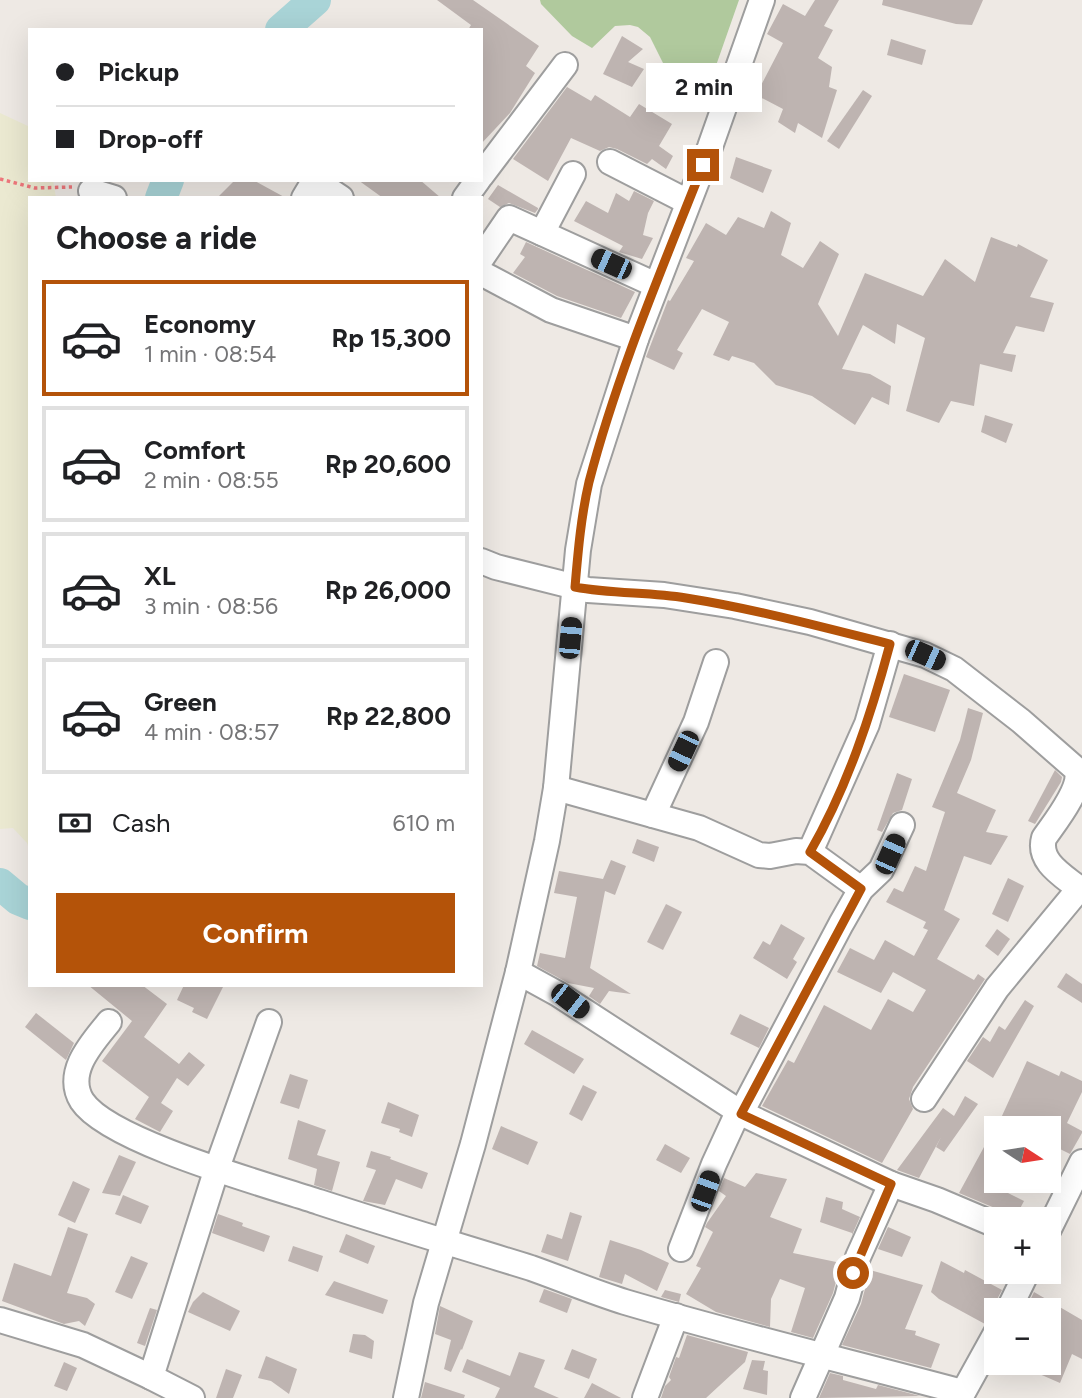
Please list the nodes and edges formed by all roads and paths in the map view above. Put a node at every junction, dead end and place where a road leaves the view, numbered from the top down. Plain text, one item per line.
1 (762, 0) edge
2 (565, 65) dead end
3 (610, 162) dead end
4 (483, 173) edge
5 (573, 174) dead end
6 (0, 179) edge
7 (317, 182) edge
8 (317, 182) edge
9 (102, 195) edge
10 (305, 196) edge
11 (338, 196) edge
12 (688, 202) junction
13 (542, 233) junction
14 (483, 257) edge
15 (483, 275) edge
16 (656, 285) junction
17 (636, 339) junction
18 (483, 562) edge
19 (575, 587) junction
20 (890, 644) junction
21 (716, 662) dead end
22 (556, 788) junction
23 (653, 816) junction
24 (902, 825) dead end
25 (810, 852) junction
26 (861, 889) junction
27 (1081, 890) edge
28 (517, 972) junction
29 (109, 1021) dead end
30 (269, 1022) dead end
31 (925, 1099) dead end
32 (740, 1113) junction
33 (1082, 1162) edge
34 (217, 1168) junction
35 (891, 1184) junction
36 (1060, 1207) edge
37 (984, 1220) edge
38 (443, 1243) junction
39 (681, 1249) dead end
40 (676, 1316) junction
41 (0, 1320) edge
42 (821, 1353) junction
43 (984, 1354) edge
44 (151, 1377) junction
45 (961, 1395) edge
46 (192, 1398) edge
47 (406, 1398) edge
48 (645, 1398) edge
49 (803, 1398) edge

1 - 12 street
2 - 4 street
3 - 12 street
5 - 13 street
6 - 9 path
7 - 11 street
8 - 10 street
12 - 16 street
13 - 14 street
13 - 16 street
15 - 17 street
16 - 17 street
17 - 19 street
18 - 19 street
19 - 20 street
19 - 22 street
20 - 25 street
20 - 27 street
21 - 23 street
22 - 23 street
22 - 28 street
23 - 25 street
24 - 26 street
25 - 26 street
26 - 32 street
27 - 31 street
28 - 32 street
28 - 38 street
29 - 34 street
30 - 34 street
32 - 35 street
32 - 39 street
33 - 36 street
34 - 38 street
34 - 44 street
35 - 37 street
35 - 42 street
38 - 40 street
38 - 47 street
40 - 42 street
40 - 48 street
41 - 44 street
42 - 45 street
42 - 49 street
43 - 45 street
44 - 46 street

